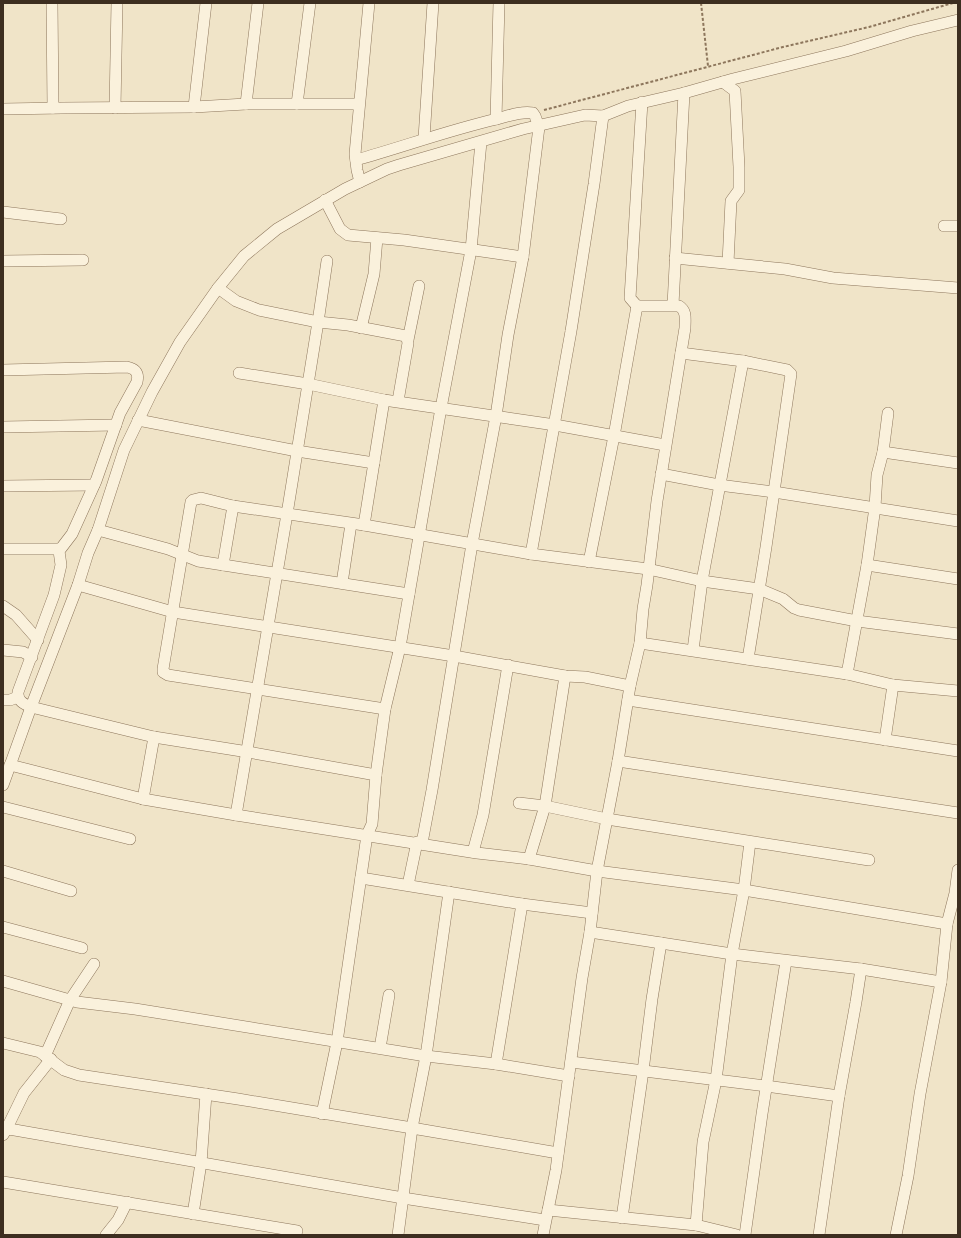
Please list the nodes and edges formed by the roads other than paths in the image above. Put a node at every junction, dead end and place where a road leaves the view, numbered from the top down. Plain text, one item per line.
1 (52, 3) edge
2 (117, 3) edge
3 (206, 3) edge
4 (258, 3) edge
5 (310, 3) edge
6 (369, 3) edge
7 (433, 3) edge
8 (499, 3) edge
9 (958, 20) edge
10 (723, 82) junction
11 (684, 93) junction
12 (642, 102) junction
13 (246, 104) junction
14 (297, 104) junction
15 (359, 104) junction
16 (194, 107) junction
17 (53, 108) junction
18 (115, 108) junction
19 (3, 109) edge
20 (603, 116) junction
21 (496, 119) junction
22 (536, 119) junction
23 (424, 138) junction
24 (481, 142) junction
25 (358, 172) junction
26 (325, 200) junction
27 (3, 212) edge
28 (61, 219) dead end
29 (944, 226) dead end
30 (958, 226) edge
31 (377, 238) junction
32 (470, 250) junction
33 (523, 257) junction
34 (675, 258) junction
35 (83, 260) dead end
36 (3, 261) edge
37 (327, 261) dead end
38 (728, 263) junction
39 (418, 286) dead end
40 (218, 288) junction
41 (958, 288) edge
42 (637, 306) junction
43 (672, 306) junction
44 (318, 322) junction
45 (361, 328) junction
46 (408, 340) junction
47 (681, 353) junction
48 (743, 361) junction
49 (3, 370) edge
50 (239, 373) dead end
51 (308, 384) junction
52 (384, 400) junction
53 (398, 401) junction
54 (441, 408) junction
55 (888, 413) dead end
56 (496, 416) junction
57 (138, 420) junction
58 (116, 425) junction
59 (555, 425) junction
60 (3, 427) edge
61 (614, 436) junction
62 (665, 445) junction
63 (297, 451) junction
64 (884, 452) junction
65 (374, 463) junction
66 (958, 463) edge
67 (662, 474) junction
68 (94, 484) junction
69 (719, 485) junction
70 (3, 486) edge
71 (774, 492) junction
72 (233, 506) junction
73 (875, 507) junction
74 (287, 514) junction
75 (958, 520) edge
76 (352, 524) junction
77 (364, 525) junction
78 (98, 530) junction
79 (419, 536) junction
80 (472, 544) junction
81 (3, 549) edge
82 (60, 549) junction
83 (531, 554) junction
84 (182, 556) junction
85 (589, 562) junction
86 (223, 565) junction
87 (867, 565) junction
88 (648, 570) junction
89 (277, 573) junction
90 (958, 579) edge
91 (702, 581) junction
92 (342, 583) junction
93 (78, 585) junction
94 (759, 589) junction
95 (409, 594) junction
96 (3, 606) edge
97 (173, 612) junction
98 (857, 621) junction
99 (268, 627) junction
100 (958, 634) edge
101 (38, 640) junction
102 (640, 643) junction
103 (400, 647) junction
104 (3, 650) edge
105 (693, 650) junction
106 (454, 656) junction
107 (32, 657) junction
108 (748, 659) junction
109 (508, 666) junction
110 (847, 674) junction
111 (565, 676) junction
112 (893, 685) junction
113 (630, 686) junction
114 (258, 689) junction
115 (958, 691) edge
116 (18, 698) junction
117 (3, 700) edge
118 (628, 700) junction
119 (31, 707) junction
120 (385, 710) junction
121 (154, 737) junction
122 (885, 740) junction
123 (958, 751) edge
124 (248, 752) junction
125 (618, 761) junction
126 (10, 766) junction
127 (376, 775) junction
128 (3, 785) edge
129 (143, 799) junction
130 (519, 803) dead end
131 (545, 806) junction
132 (3, 807) edge
133 (958, 814) edge
134 (236, 815) junction
135 (607, 819) junction
136 (367, 835) junction
137 (130, 840) dead end
138 (750, 842) junction
139 (419, 843) junction
140 (473, 852) junction
141 (529, 859) junction
142 (869, 860) dead end
143 (958, 870) edge
144 (3, 871) edge
145 (597, 871) junction
146 (361, 878) junction
147 (408, 885) junction
148 (744, 890) junction
149 (71, 891) dead end
150 (449, 892) junction
151 (957, 893) edge
152 (522, 904) junction
153 (592, 913) junction
154 (947, 924) junction
155 (3, 927) edge
156 (590, 932) junction
157 (661, 943) junction
158 (82, 948) dead end
159 (732, 954) junction
160 (786, 961) junction
161 (94, 964) dead end
162 (860, 969) junction
163 (3, 981) edge
164 (941, 982) junction
165 (388, 995) dead end
166 (70, 1000) junction
167 (337, 1042) junction
168 (3, 1043) edge
169 (380, 1048) junction
170 (426, 1056) junction
171 (48, 1057) junction
172 (571, 1062) junction
173 (496, 1064) junction
174 (643, 1071) junction
175 (569, 1076) junction
176 (716, 1080) junction
177 (766, 1086) junction
178 (206, 1094) junction
179 (839, 1096) junction
180 (322, 1114) junction
181 (412, 1128) junction
182 (5, 1132) edge
183 (558, 1153) junction
184 (201, 1163) junction
185 (3, 1182) edge
186 (403, 1198) junction
187 (127, 1202) junction
188 (193, 1214) junction
189 (547, 1215) junction
190 (622, 1218) junction
191 (696, 1225) junction
192 (297, 1231) dead end
193 (730, 1234) edge
194 (106, 1235) edge
195 (398, 1235) edge
196 (543, 1235) edge
197 (745, 1235) edge
198 (819, 1235) edge
199 (896, 1235) edge

1 - 17 street
2 - 18 street
3 - 16 street
4 - 13 street
5 - 14 street
6 - 15 street
7 - 23 street
8 - 21 street
9 - 10 street
10 - 11 street
10 - 38 street
11 - 12 street
11 - 34 street
12 - 20 street
12 - 42 street
13 - 14 street
13 - 16 street
14 - 15 street
15 - 25 street
16 - 18 street
17 - 18 street
17 - 19 street
20 - 22 street
20 - 59 street
21 - 22 street
21 - 23 street
22 - 24 street
22 - 33 street
23 - 25 street
24 - 25 street
24 - 32 street
25 - 26 street
26 - 31 street
26 - 40 street
27 - 28 street
29 - 30 street
31 - 32 street
31 - 45 street
32 - 33 street
32 - 54 street
33 - 56 street
34 - 38 street
34 - 43 street
35 - 36 street
37 - 44 street
38 - 41 street
39 - 46 street
40 - 44 street
40 - 57 street
42 - 43 street
42 - 61 street
43 - 47 street
44 - 45 street
44 - 51 street
45 - 46 street
46 - 53 street
47 - 48 street
47 - 62 street
48 - 69 street
48 - 71 street
49 - 58 street
50 - 51 street
51 - 52 street
51 - 63 street
52 - 53 street
52 - 65 street
53 - 54 street
54 - 56 street
54 - 79 street
55 - 64 street
56 - 59 street
56 - 80 street
57 - 63 street
57 - 78 street
58 - 60 street
58 - 68 street
59 - 61 street
59 - 83 street
61 - 62 street
61 - 85 street
62 - 67 street
63 - 65 street
63 - 74 street
64 - 66 street
64 - 73 street
65 - 77 street
67 - 69 street
67 - 88 street
68 - 70 street
68 - 82 street
69 - 71 street
69 - 91 street
71 - 73 street
71 - 94 street
72 - 74 street
72 - 84 street
72 - 86 street
73 - 75 street
73 - 87 street
74 - 76 street
74 - 89 street
76 - 77 street
76 - 92 street
77 - 79 street
78 - 84 street
78 - 93 street
79 - 80 street
79 - 95 street
80 - 83 street
80 - 106 street
81 - 82 street
82 - 101 street
83 - 85 street
84 - 86 street
84 - 97 street
85 - 88 street
86 - 89 street
87 - 90 street
87 - 98 street
88 - 91 street
88 - 102 street
89 - 92 street
89 - 99 street
91 - 94 street
91 - 105 street
92 - 95 street
93 - 97 street
93 - 119 street
94 - 98 street
94 - 108 street
95 - 103 street
96 - 101 street
97 - 99 street
97 - 114 street
98 - 100 street
98 - 110 street
99 - 103 street
99 - 114 street
101 - 107 street
102 - 105 street
102 - 113 street
103 - 106 street
103 - 120 street
104 - 107 street
105 - 108 street
106 - 109 street
106 - 139 street
107 - 116 street
108 - 110 street
109 - 111 street
109 - 140 street
110 - 112 street
111 - 113 street
111 - 131 street
112 - 115 street
112 - 122 street
113 - 118 street
114 - 120 street
114 - 124 street
116 - 117 street
116 - 119 street
118 - 122 street
118 - 125 street
119 - 121 street
119 - 126 street
120 - 127 street
121 - 124 street
121 - 129 street
122 - 123 street
124 - 127 street
124 - 134 street
125 - 133 street
125 - 135 street
126 - 128 street
126 - 129 street
127 - 136 street
129 - 134 street
130 - 131 street
131 - 135 street
131 - 141 street
132 - 137 street
134 - 136 street
135 - 138 street
135 - 145 street
136 - 139 street
136 - 146 street
138 - 142 street
138 - 148 street
139 - 140 street
139 - 147 street
140 - 141 street
141 - 145 street
143 - 151 street
144 - 149 street
145 - 148 street
145 - 153 street
146 - 147 street
146 - 167 street
147 - 150 street
148 - 154 street
148 - 159 street
150 - 152 street
150 - 170 street
151 - 154 street
152 - 153 street
152 - 173 street
153 - 156 street
154 - 164 street
155 - 158 street
156 - 157 street
156 - 172 street
157 - 159 street
157 - 174 street
159 - 160 street
159 - 176 street
160 - 162 street
160 - 177 street
161 - 166 street
162 - 164 street
162 - 179 street
163 - 166 street
164 - 199 street
165 - 169 street
166 - 167 street
166 - 171 street
167 - 169 street
167 - 180 street
168 - 171 street
169 - 170 street
170 - 173 street
170 - 181 street
171 - 178 street
171 - 182 street
172 - 174 street
172 - 175 street
173 - 175 street
174 - 176 street
174 - 190 street
175 - 183 street
176 - 177 street
176 - 191 street
177 - 179 street
177 - 197 street
178 - 180 street
178 - 184 street
179 - 198 street
180 - 181 street
181 - 183 street
181 - 186 street
182 - 184 street
183 - 189 street
184 - 186 street
184 - 188 street
185 - 187 street
186 - 189 street
186 - 195 street
187 - 188 street
187 - 194 street
188 - 192 street
189 - 190 street
189 - 196 street
190 - 191 street
191 - 193 street

